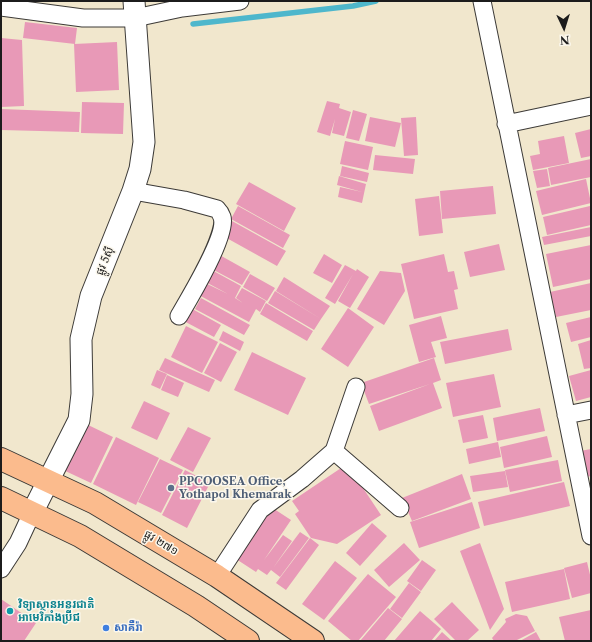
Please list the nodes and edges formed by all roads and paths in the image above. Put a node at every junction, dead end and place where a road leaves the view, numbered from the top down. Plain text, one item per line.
1 (240, 1) edge
2 (482, 1) edge
3 (1, 7) edge
4 (134, 10) edge
5 (591, 106) edge
6 (506, 124) junction
7 (133, 191) junction
8 (179, 316) dead end
9 (356, 387) dead end
10 (591, 410) edge
11 (566, 415) junction
12 (334, 451) junction
13 (1, 459) edge
14 (49, 481) junction
15 (1, 498) edge
16 (400, 508) dead end
17 (32, 513) junction
18 (591, 536) edge
19 (1, 569) edge
20 (217, 576) junction
21 (248, 641) edge
22 (312, 641) edge

1 - 4 street
2 - 6 street
3 - 4 street
4 - 7 street, ផ្លូវ 5ស៊ី
5 - 6 street
6 - 11 street
7 - 8 street
7 - 14 street, ផ្លូវ 5ស៊ី
9 - 12 street
10 - 11 street
11 - 18 street
12 - 16 street
12 - 20 street
13 - 14 main road, ផ្លូវ ២៧១
14 - 17 street, ផ្លូវ 5ស៊ី
14 - 20 main road, ផ្លូវ ២៧១
15 - 17 main road
17 - 19 street
17 - 21 main road
20 - 22 main road, ផ្លូវ ២៧១

